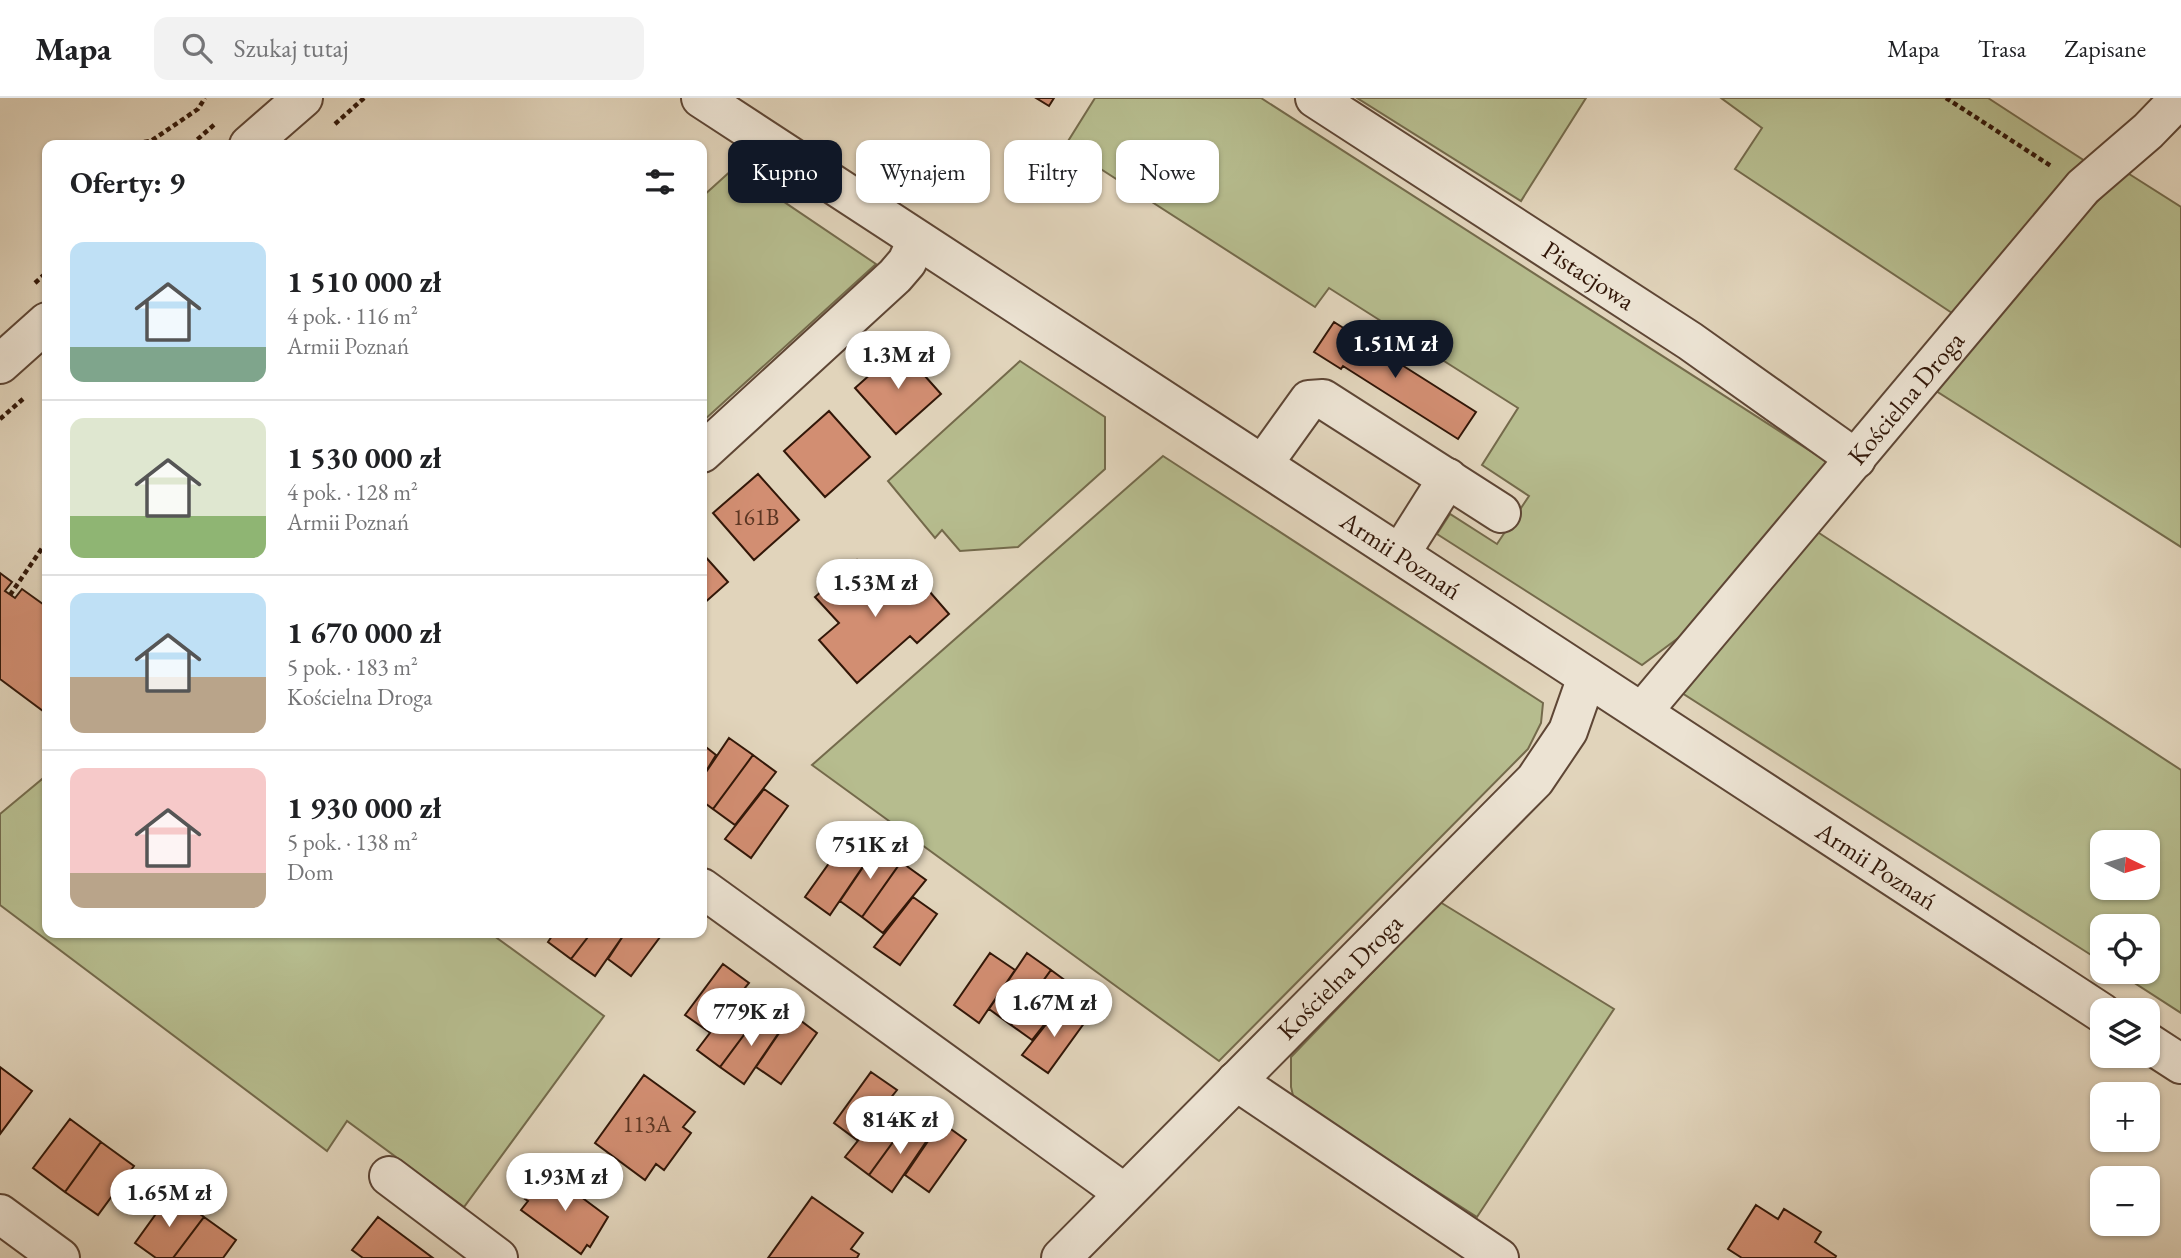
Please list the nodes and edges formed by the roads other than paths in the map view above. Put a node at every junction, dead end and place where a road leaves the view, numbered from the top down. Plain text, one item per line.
1 (303, 98) edge
2 (701, 98) edge
3 (1315, 98) edge
4 (2180, 98) edge
5 (255, 140) edge
6 (917, 240) junction
7 (42, 326) edge
8 (0, 364) edge
9 (707, 448) edge
10 (1856, 459) junction
11 (1262, 464) junction
12 (1448, 478) junction
13 (1501, 513) dead end
14 (1400, 554) junction
15 (1587, 677) junction
16 (1642, 712) junction
17 (707, 892) edge
18 (2090, 1005) edge
19 (2160, 1051) edge
20 (2181, 1065) edge
21 (1236, 1081) junction
22 (389, 1176) dead end
23 (1124, 1193) junction
24 (0, 1214) edge
25 (60, 1258) edge
26 (498, 1258) edge
27 (1061, 1258) edge
28 (1499, 1258) edge

1 - 5 street
2 - 6 street, Armii Poznań
3 - 10 street, Pistacjowa
4 - 10 street, Kościelna Droga
6 - 9 street
6 - 11 street, Armii Poznań
7 - 8 street
10 - 16 street, Kościelna Droga
11 - 12 street
11 - 14 street, Armii Poznań
12 - 13 street
12 - 14 street
14 - 15 street, Armii Poznań
15 - 16 street, Armii Poznań
15 - 21 street, Kościelna Droga
16 - 18 street, Armii Poznań
17 - 23 street
19 - 20 street
21 - 23 street, Kościelna Droga
21 - 28 street
22 - 26 street
23 - 27 street, Kościelna Droga
24 - 25 street

